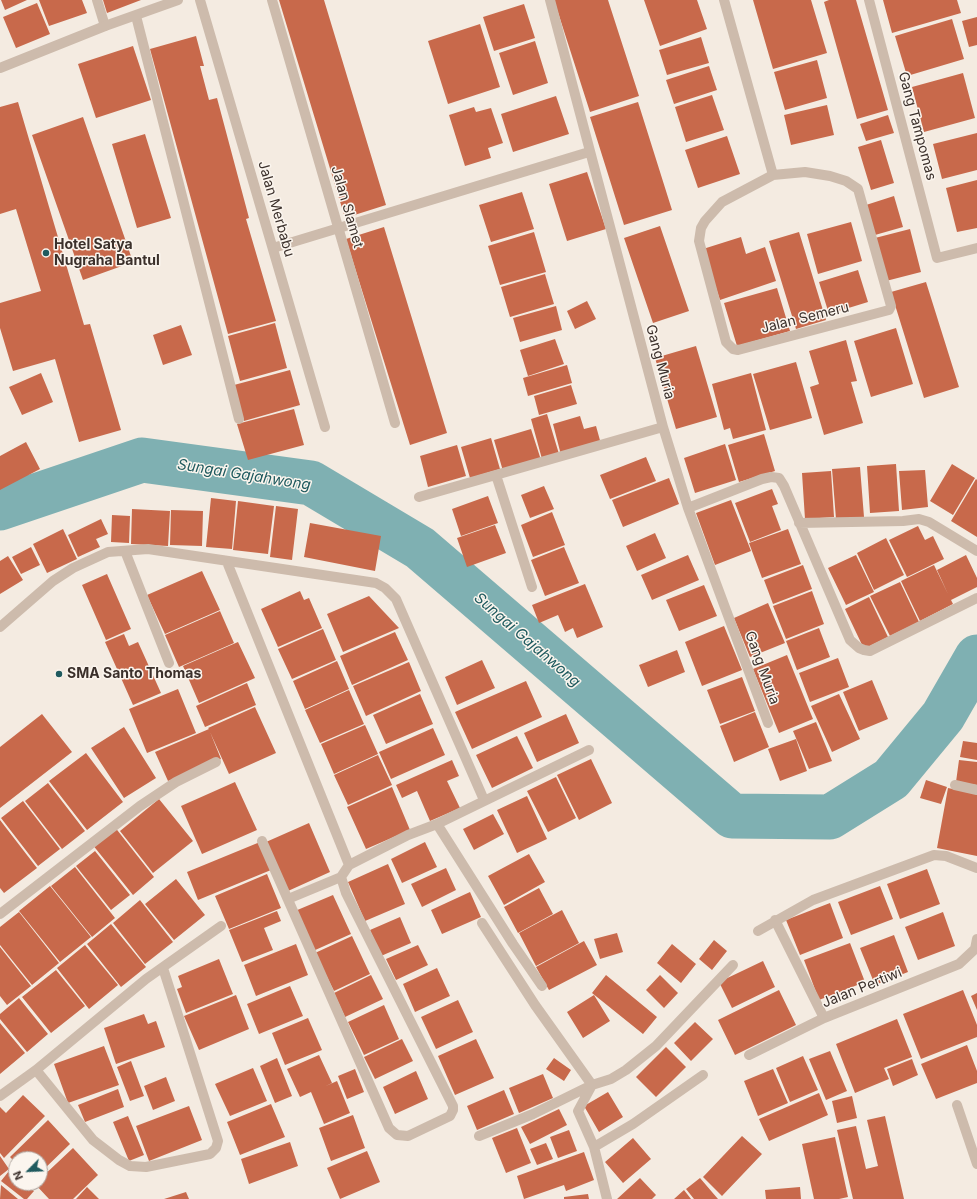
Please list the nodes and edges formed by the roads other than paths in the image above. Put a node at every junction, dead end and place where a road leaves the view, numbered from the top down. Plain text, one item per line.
1 (97, 0) edge
2 (178, 0) edge
3 (200, 0) edge
4 (272, 0) edge
5 (550, 0) edge
6 (724, 0) edge
7 (869, 0) edge
8 (136, 16) junction
9 (105, 26) junction
10 (0, 68) edge
11 (589, 152) junction
12 (773, 175) junction
13 (338, 227) junction
14 (273, 248) junction
15 (977, 248) edge
16 (239, 420) dead end
17 (395, 423) dead end
18 (325, 427) dead end
19 (663, 428) junction
20 (496, 475) junction
21 (419, 497) dead end
22 (688, 508) junction
23 (799, 523) junction
24 (125, 551) junction
25 (977, 551) edge
26 (227, 562) junction
27 (532, 587) dead end
28 (977, 598) edge
29 (0, 627) edge
30 (169, 663) dead end
31 (768, 723) dead end
32 (589, 750) dead end
33 (216, 762) dead end
34 (955, 785) dead end
35 (977, 790) edge
36 (484, 800) junction
37 (437, 824) junction
38 (262, 841) dead end
39 (349, 865) junction
40 (977, 868) edge
41 (341, 877) junction
42 (288, 899) junction
43 (0, 914) edge
44 (775, 920) junction
45 (482, 923) dead end
46 (221, 926) dead end
47 (758, 931) dead end
48 (977, 939) edge
49 (733, 965) dead end
50 (163, 968) junction
51 (542, 986) dead end
52 (824, 1018) junction
53 (748, 1055) dead end
54 (36, 1070) junction
55 (703, 1075) dead end
56 (592, 1085) junction
57 (0, 1096) edge
58 (957, 1105) dead end
59 (479, 1136) dead end
60 (594, 1147) junction
61 (977, 1164) edge
62 (607, 1199) edge

1 - 9 street
2 - 8 street
3 - 14 street, Jalan Merbabu
4 - 13 street, Jalan Slamet
5 - 11 street, Gang Muria
6 - 12 street
7 - 15 street, Gang Tampomas
8 - 9 street
8 - 16 street
9 - 10 street
11 - 13 street
11 - 19 street, Gang Muria
12 - 12 street, Jalan Semeru
13 - 14 street
13 - 17 street, Jalan Slamet
14 - 18 street, Jalan Merbabu
19 - 20 street
19 - 22 street, Gang Muria
20 - 21 street
20 - 27 street
22 - 23 street
22 - 31 street, Gang Muria
23 - 25 street
23 - 28 street
24 - 26 street
24 - 29 street
24 - 30 street
26 - 36 street
26 - 39 street
32 - 36 street
33 - 43 street
34 - 35 street
36 - 37 street
37 - 39 street
37 - 51 street
38 - 42 street
39 - 41 street
40 - 44 street
41 - 42 street
41 - 42 street
44 - 47 street
44 - 52 street
45 - 56 street
46 - 50 street
48 - 52 street, Jalan Pertiwi
49 - 56 street
50 - 54 street
50 - 54 street
52 - 53 street, Jalan Pertiwi
54 - 57 street
55 - 60 street
56 - 59 street
56 - 60 street
58 - 61 street
60 - 62 street

